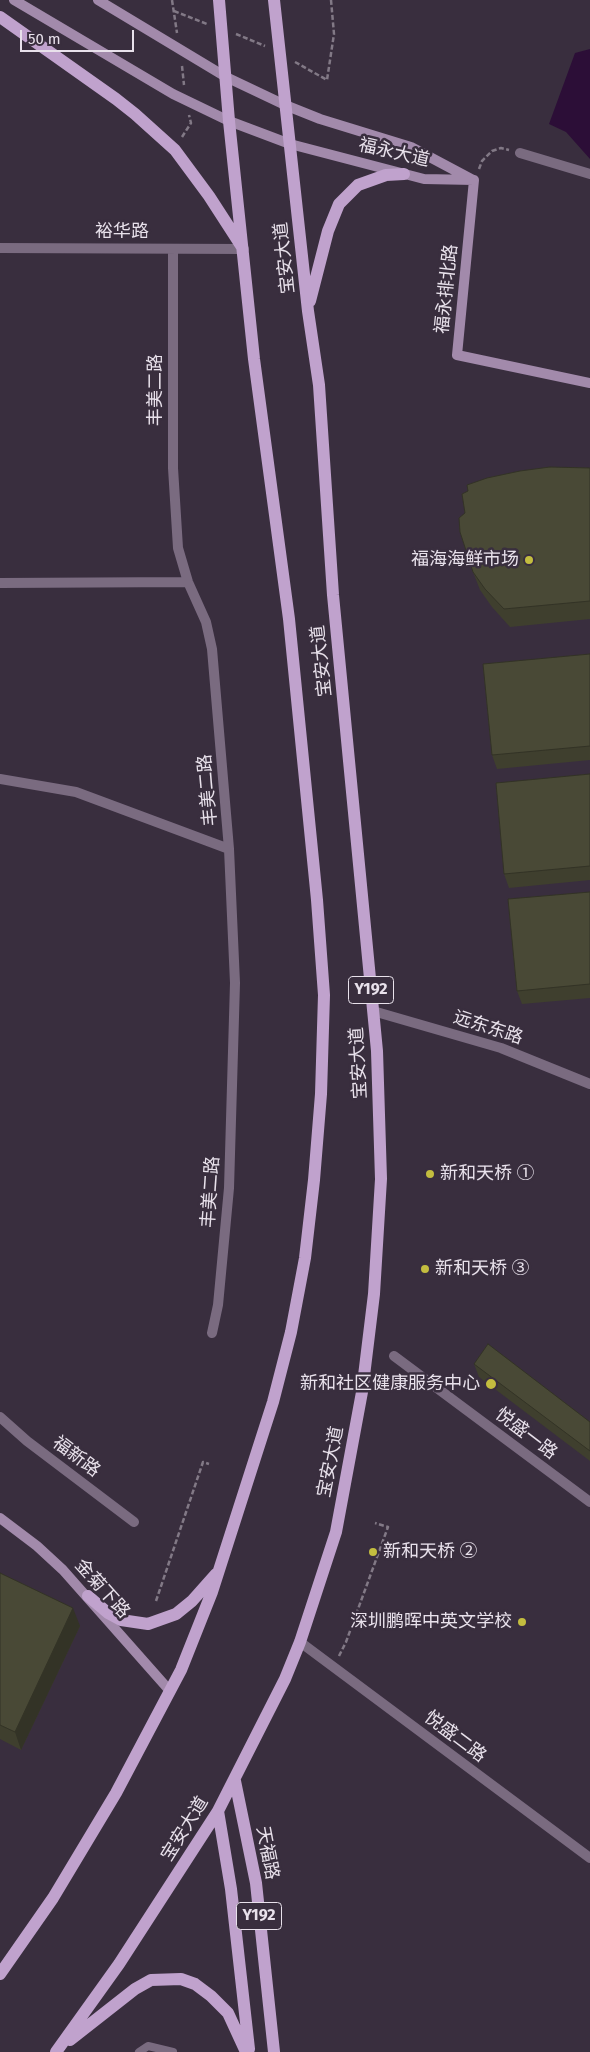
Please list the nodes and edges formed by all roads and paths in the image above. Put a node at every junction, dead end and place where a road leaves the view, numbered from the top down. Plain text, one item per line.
1 (14, 0) edge
2 (98, 0) edge
3 (172, 0) edge
4 (219, 0) edge
5 (274, 0) edge
6 (0, 17) edge
7 (179, 49) junction
8 (226, 76) junction
9 (186, 100) junction
10 (286, 105) junction
11 (229, 121) junction
12 (290, 144) junction
13 (174, 150) junction
14 (520, 153) joint
15 (404, 174) junction
16 (590, 174) edge
17 (474, 180) junction
18 (0, 248) edge
19 (173, 249) junction
20 (244, 249) junction
21 (308, 311) junction
22 (590, 383) edge
23 (188, 582) junction
24 (0, 583) edge
25 (0, 778) edge
26 (229, 848) junction
27 (373, 1011) junction
28 (590, 1084) edge
29 (212, 1333) dead end
30 (394, 1356) dead end
31 (0, 1417) edge
32 (209, 1464) dead end
33 (590, 1502) edge
34 (0, 1518) edge
35 (134, 1522) dead end
36 (375, 1523) dead end
37 (219, 1570) junction
38 (88, 1596) junction
39 (156, 1601) dead end
40 (300, 1642) junction
41 (339, 1656) dead end
42 (170, 1692) junction
43 (235, 1781) junction
44 (218, 1811) junction
45 (590, 1858) edge
46 (20, 1947) junction
47 (0, 1965) edge
48 (0, 1974) edge
49 (56, 2052) edge
50 (139, 2052) edge
51 (173, 2052) edge
52 (246, 2052) edge
53 (250, 2052) edge
54 (274, 2052) edge

1 - 9 main road, 福永大道
2 - 7 main road, 福永大道
3 - 7 path
4 - 8 main road, 宝安大道
5 - 10 main road, 宝安大道
6 - 13 main road
7 - 8 main road, 福永大道
7 - 9 path
8 - 10 main road, 福永大道
8 - 11 main road, 宝安大道 / Y192
9 - 11 main road, 福永大道
9 - 13 path
10 - 12 main road, 宝安大道
10 - 17 main road, 福永大道
11 - 12 main road, 福永大道
11 - 20 main road, 宝安大道 / Y192
12 - 15 main road, 福永大道
12 - 21 main road, 宝安大道 / Y192
13 - 20 main road
14 - 16 street
14 - 17 path
15 - 17 main road, 福永大道
15 - 21 main road
17 - 22 main road, 福永排北路
18 - 19 street, 裕华路
19 - 20 street, 裕华路
19 - 23 street, 丰美二路
20 - 37 main road, 宝安大道 / Y192
21 - 27 main road, 宝安大道 / Y192
23 - 24 street
23 - 26 street, 丰美二路
25 - 26 street
26 - 29 street, 丰美二路
27 - 28 street, 远东东路
27 - 40 main road, 宝安大道 / Y192
30 - 33 street, 悦盛一路
31 - 35 street, 福新路
32 - 39 path
34 - 38 main road, 金菊下路
36 - 41 path
37 - 38 main road
37 - 42 main road, 宝安大道 / Y192
38 - 42 main road, 金菊下路
40 - 43 main road, 宝安大道 / Y192
40 - 45 street, 悦盛二路
42 - 46 main road, 宝安大道
43 - 44 main road, 宝安大道 / Y192
43 - 54 main road, 天福路 / Y192
44 - 49 main road, 宝安大道
44 - 53 main road, Y192
46 - 47 main road
46 - 48 main road, 宝安大道
49 - 52 main road
50 - 51 lane

